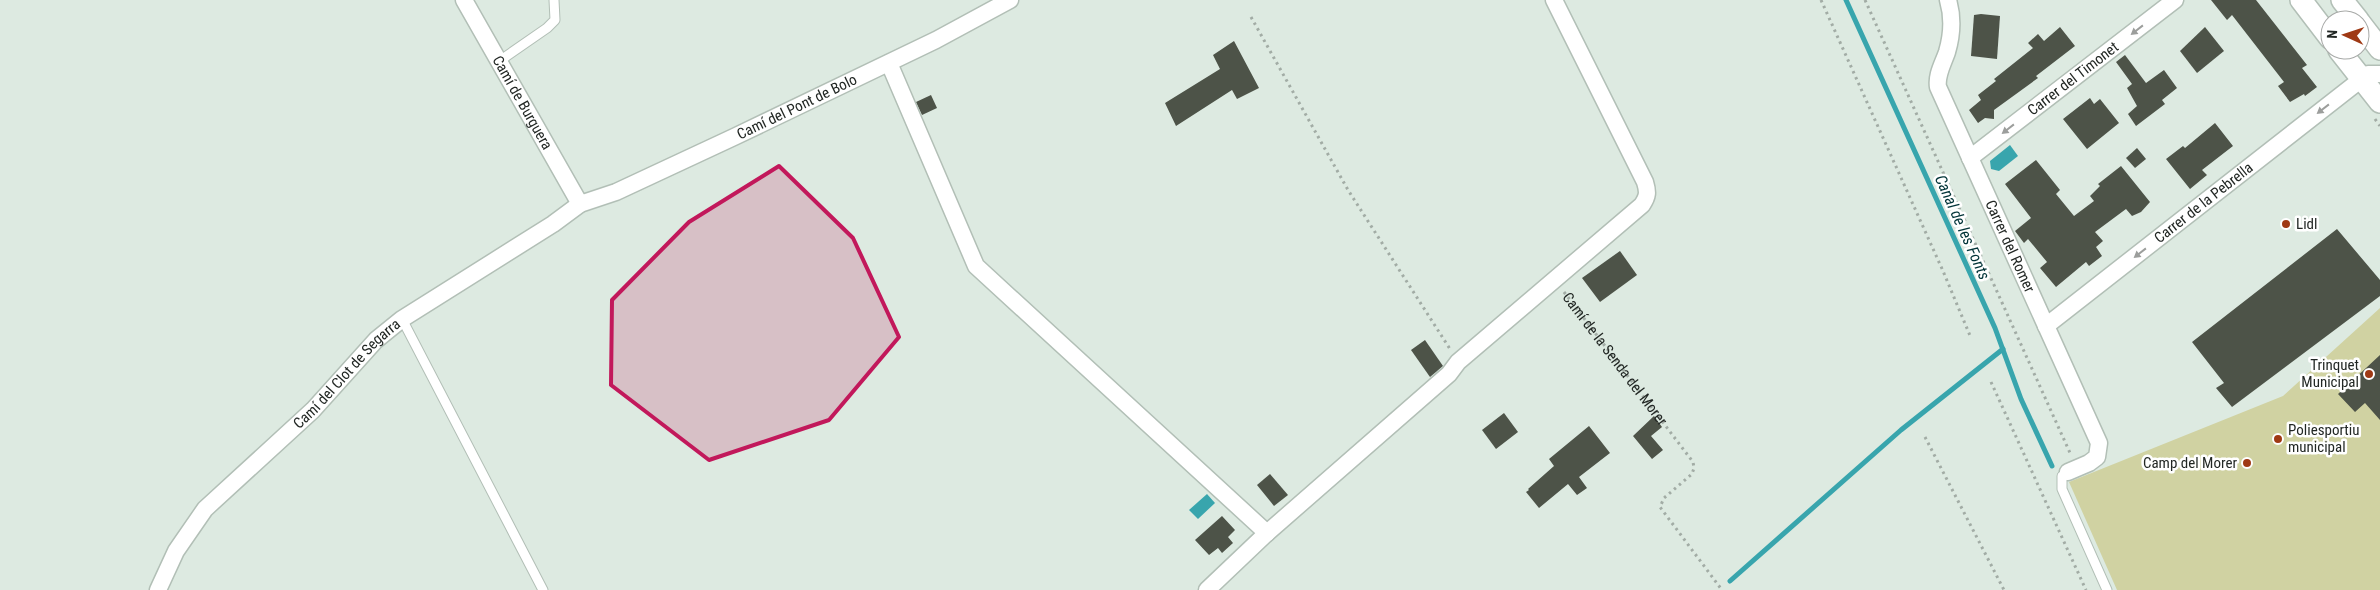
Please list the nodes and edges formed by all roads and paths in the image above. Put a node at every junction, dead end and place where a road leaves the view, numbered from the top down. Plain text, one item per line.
1 (464, 0) edge
2 (554, 0) edge
3 (1010, 0) edge
4 (1554, 0) edge
5 (1821, 0) edge
6 (1866, 0) edge
7 (1948, 0) edge
8 (2175, 0) edge
9 (2301, 0) edge
10 (2342, 0) edge
11 (2350, 10) edge
12 (1252, 17) dead end
13 (2320, 25) edge
14 (2370, 36) edge
15 (2380, 49) edge
16 (2351, 60) edge
17 (498, 62) junction
18 (890, 62) junction
19 (2371, 77) edge
20 (2380, 102) edge
21 (1970, 158) junction
22 (580, 204) junction
23 (1554, 280) junction
24 (402, 319) junction
25 (2046, 326) junction
26 (1972, 338) dead end
27 (1458, 362) junction
28 (1992, 382) dead end
29 (1925, 437) dead end
30 (2073, 470) junction
31 (1267, 533) junction
32 (158, 590) edge
33 (543, 590) edge
34 (1207, 590) edge
35 (1722, 590) edge
36 (2004, 590) edge
37 (2086, 590) edge
38 (2107, 590) edge

1 - 17 street, Camí de Burguera
2 - 17 lane
3 - 18 street, Camí del Pont de Bolo
4 - 23 street, Camí de la Senda del Morer
5 - 26 path
6 - 30 path
7 - 21 street, Carrer del Romer
8 -> 21 street, Carrer del Timonet
9 - 13 street
10 - 11 street
12 - 27 path
14 - 15 street
16 - 19 street
17 - 22 street, Camí de Burguera
18 - 22 street, Camí del Pont de Bolo
18 - 31 street
19 - 20 street
19 -> 25 street, Carrer de la Pebrella
21 - 25 street, Carrer del Romer
22 - 24 street, Camí del Clot de Segarra
23 - 27 street
23 - 35 path, Camí de la Senda del Morer
24 - 32 street, Camí del Clot de Segarra
24 - 33 lane
25 - 30 street, Carrer del Romer
27 - 31 street
28 - 37 path
29 - 36 path
30 - 38 lane
31 - 34 street

